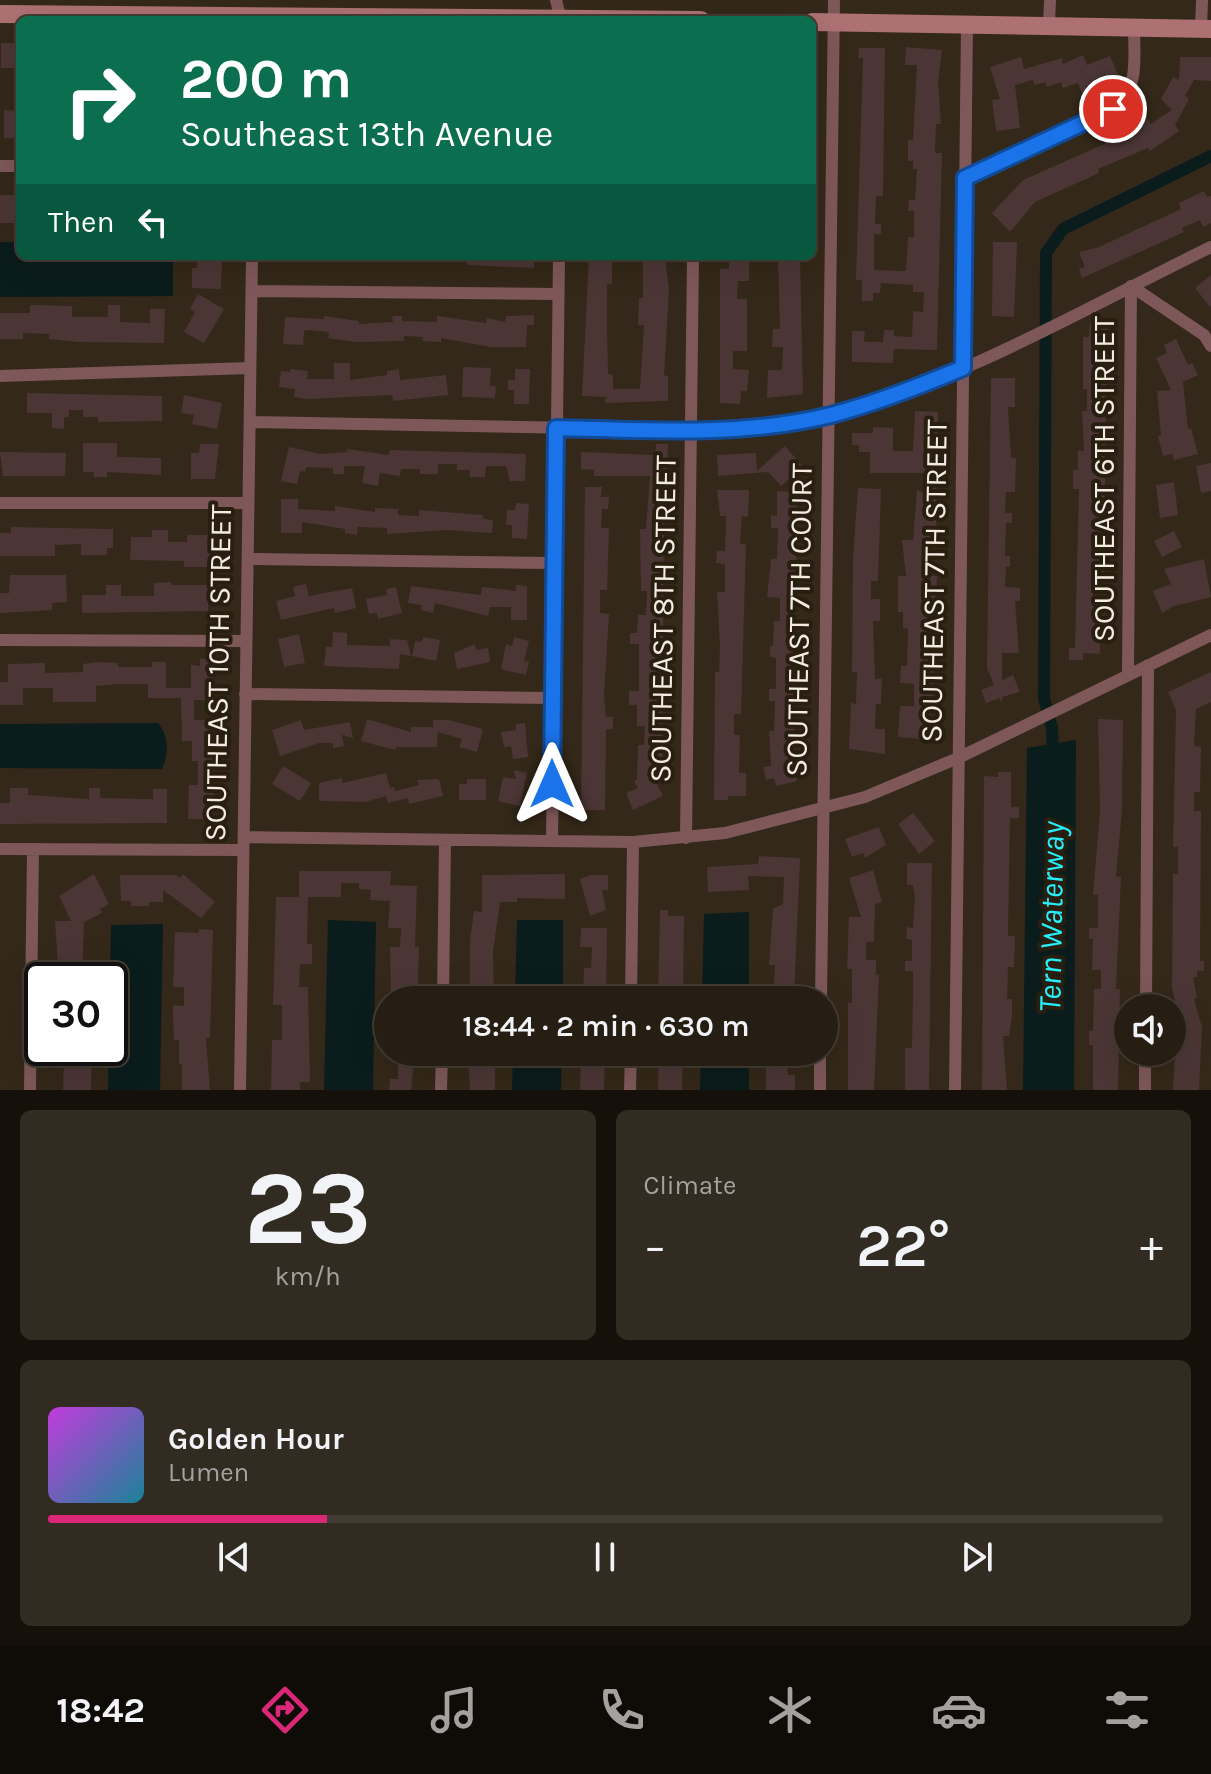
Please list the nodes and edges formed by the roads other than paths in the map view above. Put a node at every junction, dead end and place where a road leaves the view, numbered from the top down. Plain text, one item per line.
1 (834, 0) edge
2 (1050, 0) edge
3 (1202, 0) edge
4 (256, 11) edge
5 (559, 13) edge
6 (0, 14) edge
7 (618, 16) edge
8 (822, 22) edge
9 (967, 24) junction
10 (1049, 25) junction
11 (1134, 27) junction
12 (1206, 29) edge
13 (965, 178) junction
14 (1211, 247) edge
15 (252, 260) edge
16 (559, 260) edge
17 (693, 260) edge
18 (1131, 286) junction
19 (252, 291) junction
20 (558, 294) junction
21 (1211, 346) edge
22 (250, 368) junction
23 (963, 368) junction
24 (0, 376) edge
25 (828, 416) junction
26 (250, 422) junction
27 (556, 428) junction
28 (691, 430) junction
29 (0, 503) edge
30 (247, 503) junction
31 (248, 559) junction
32 (554, 563) junction
33 (1211, 635) edge
34 (0, 640) edge
35 (245, 641) junction
36 (1148, 665) junction
37 (1128, 673) junction
38 (245, 694) junction
39 (552, 698) junction
40 (958, 758) junction
41 (823, 811) junction
42 (686, 838) junction
43 (445, 840) junction
44 (552, 841) junction
45 (633, 842) junction
46 (244, 843) junction
47 (0, 849) edge
48 (33, 849) junction
49 (443, 986) edge
50 (631, 986) edge
51 (821, 986) edge
52 (1146, 994) edge
53 (442, 1066) edge
54 (631, 1066) edge
55 (820, 1066) edge
56 (1145, 1066) edge
57 (30, 1090) edge
58 (240, 1090) edge
59 (441, 1090) edge
60 (630, 1090) edge
61 (820, 1090) edge
62 (955, 1090) edge
63 (1145, 1090) edge

1 - 8 street, SOUTHEAST 7TH COURT
2 - 10 street
3 - 12 street
4 - 5 street
4 - 6 street
5 - 7 street
8 - 9 street
8 - 25 street, SOUTHEAST 7TH COURT
9 - 10 street
9 - 13 street, SOUTHEAST 7TH STREET
10 - 11 street
11 - 12 street
11 - 13 street
13 - 23 street, SOUTHEAST 7TH STREET
14 - 18 street
15 - 19 street, SOUTHEAST 10TH STREET
16 - 20 street
17 - 28 street, SOUTHEAST 8TH STREET
18 - 21 street
18 - 23 street
18 - 37 street, SOUTHEAST 6TH STREET
19 - 20 street
19 - 22 street, SOUTHEAST 10TH STREET
20 - 27 street
22 - 24 street
22 - 26 street, SOUTHEAST 10TH STREET
23 - 25 street
23 - 40 street, SOUTHEAST 7TH STREET
25 - 28 street
25 - 41 street, SOUTHEAST 7TH COURT
26 - 27 street
26 - 30 street, SOUTHEAST 10TH STREET
27 - 28 street
27 - 32 street
28 - 42 street, SOUTHEAST 8TH STREET
29 - 30 street
30 - 31 street, SOUTHEAST 10TH STREET
31 - 32 street
31 - 35 street, SOUTHEAST 10TH STREET
32 - 39 street
33 - 36 street
34 - 35 street
35 - 38 street, SOUTHEAST 10TH STREET
36 - 37 street
36 - 52 street, SOUTHEAST 6TH STREET
37 - 40 street
38 - 39 street
38 - 46 street, SOUTHEAST 10TH STREET
39 - 44 street
40 - 41 street
40 - 62 street, SOUTHEAST 7TH STREET
41 - 42 street
41 - 51 street, SOUTHEAST 7TH COURT
42 - 45 street
43 - 44 street
43 - 46 street
43 - 49 street
44 - 45 street
45 - 50 street
46 - 48 street
46 - 58 street, SOUTHEAST 10TH STREET
47 - 48 street
48 - 57 street
53 - 59 street
54 - 60 street
55 - 61 street
56 - 63 street

